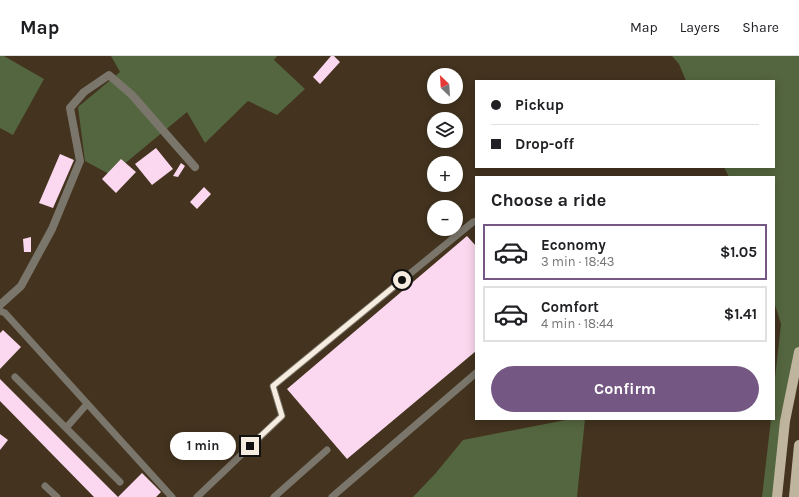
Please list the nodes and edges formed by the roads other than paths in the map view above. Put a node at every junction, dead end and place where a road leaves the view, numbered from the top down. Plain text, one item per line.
1 (195, 167) dead end
2 (475, 222) edge
3 (0, 305) edge
4 (0, 311) edge
5 (799, 352) edge
6 (475, 373) edge
7 (15, 377) dead end
8 (87, 404) junction
9 (66, 428) junction
10 (799, 445) edge
11 (328, 450) dead end
12 (120, 482) dead end
13 (45, 486) dead end
14 (57, 497) edge
15 (172, 497) edge
16 (197, 497) edge
17 (274, 497) edge
18 (332, 497) edge
19 (777, 497) edge
20 (794, 497) edge

1 - 3 street
2 - 16 lane
4 - 8 lane
5 - 19 main road
6 - 18 lane
7 - 9 lane
8 - 9 lane
8 - 15 lane
9 - 12 lane
10 - 20 main road
11 - 17 lane
13 - 14 lane

